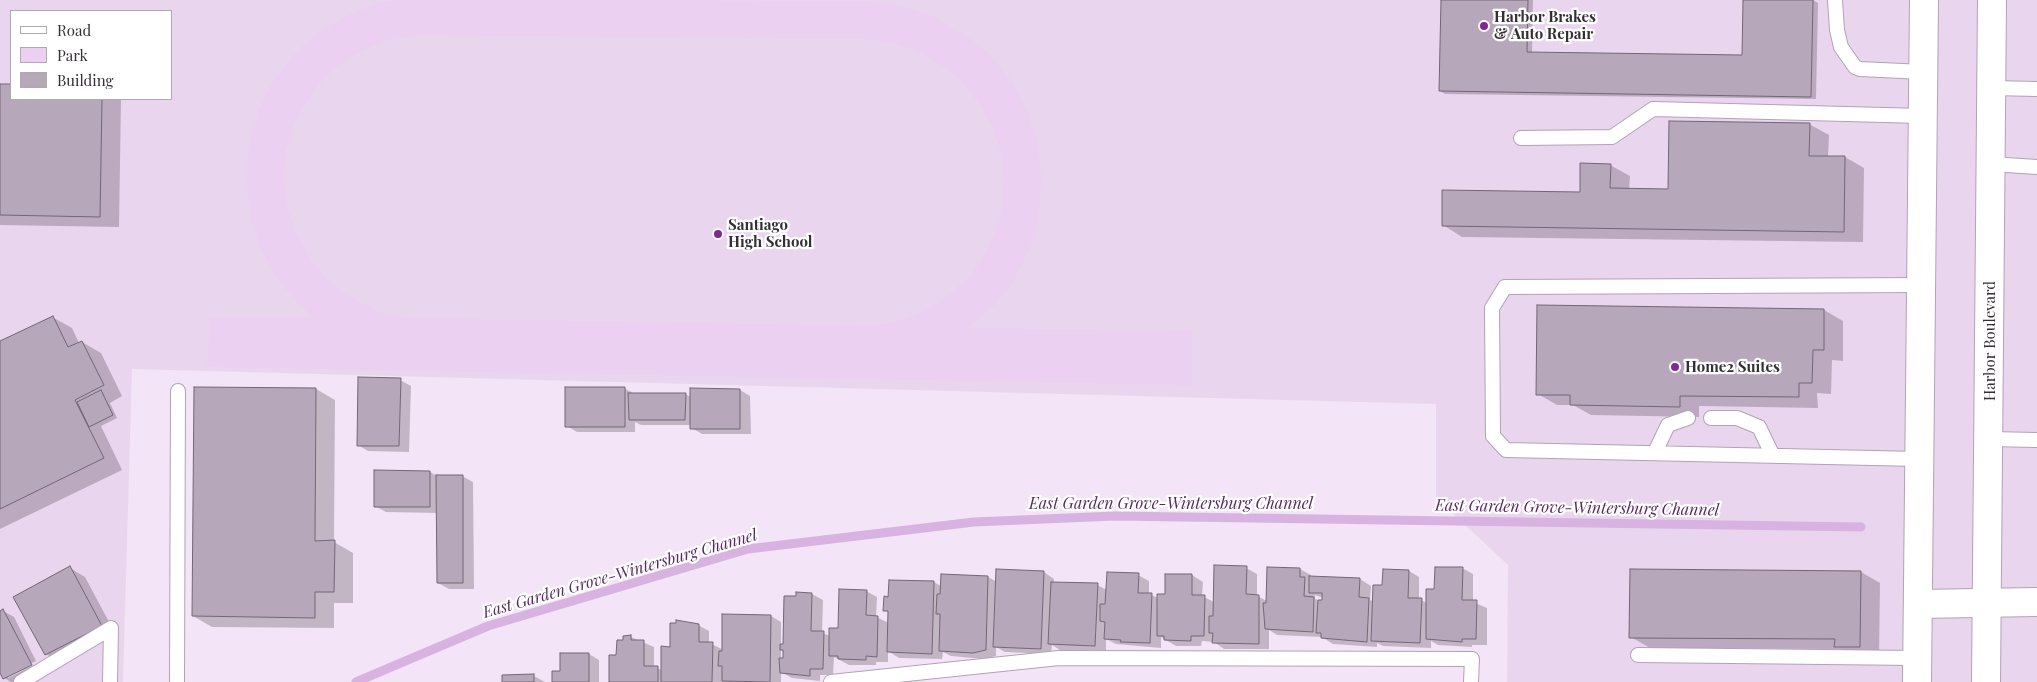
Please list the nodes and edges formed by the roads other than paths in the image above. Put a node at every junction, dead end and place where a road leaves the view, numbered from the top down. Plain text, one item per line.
1 (1835, 0) edge
2 (1924, 0) edge
3 (1992, 0) edge
4 (1923, 72) junction
5 (1991, 88) junction
6 (2037, 89) edge
7 (1923, 116) junction
8 (1521, 138) dead end
9 (1991, 164) junction
10 (2037, 167) edge
11 (1921, 285) junction
12 (178, 391) dead end
13 (1688, 418) dead end
14 (1711, 418) dead end
15 (1989, 439) junction
16 (2037, 440) edge
17 (1655, 452) junction
18 (1773, 456) junction
19 (1919, 459) junction
20 (2037, 602) edge
21 (1918, 604) junction
22 (1988, 605) junction
23 (1638, 654) dead end
24 (1917, 670) edge
25 (21, 682) edge
26 (110, 682) edge
27 (177, 682) edge
28 (831, 682) edge
29 (1471, 682) edge
30 (1986, 682) edge

1 - 4 lane
2 - 4 main road
3 - 5 main road, Harbor Boulevard
4 - 7 main road
5 - 6 lane
5 - 9 main road, Harbor Boulevard
7 - 8 lane
7 - 11 main road
9 - 10 lane
9 - 15 main road, Harbor Boulevard
11 - 17 lane
11 - 19 main road
12 - 27 lane
13 - 17 lane
14 - 18 lane
15 - 16 lane
15 - 22 main road, Harbor Boulevard
17 - 18 lane
18 - 19 lane
19 - 21 main road
20 - 22 main road
21 - 22 main road
21 - 24 main road
22 - 30 main road, Harbor Boulevard
23 - 24 lane
25 - 26 lane
28 - 29 lane

